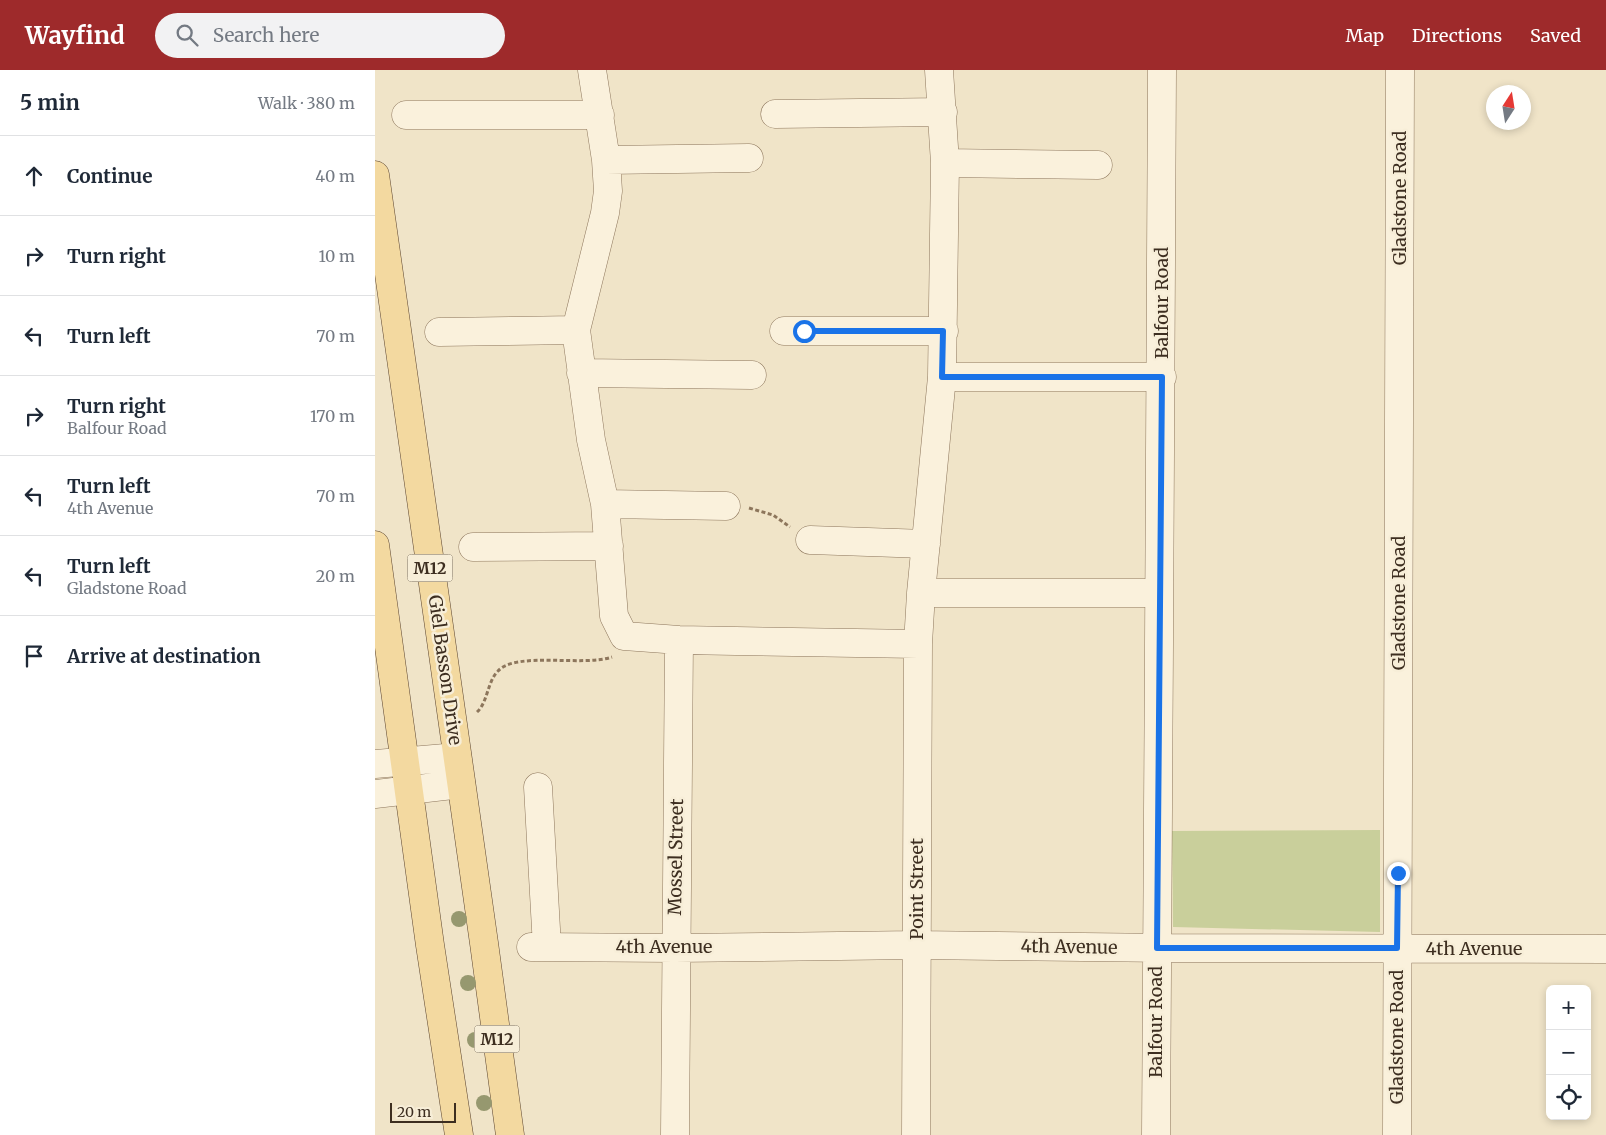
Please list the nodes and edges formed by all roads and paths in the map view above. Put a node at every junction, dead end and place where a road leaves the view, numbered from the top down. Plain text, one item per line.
1 (592, 70) edge
2 (939, 70) edge
3 (1162, 70) edge
4 (1400, 70) edge
5 (943, 112) junction
6 (775, 114) dead end
7 (406, 115) dead end
8 (599, 115) junction
9 (749, 158) dead end
10 (606, 160) junction
11 (945, 163) junction
12 (1098, 165) dead end
13 (375, 175) edge
14 (575, 330) junction
15 (784, 331) dead end
16 (943, 331) junction
17 (439, 332) dead end
18 (581, 373) junction
19 (752, 375) dead end
20 (942, 377) junction
21 (1162, 377) junction
22 (605, 504) junction
23 (726, 506) joint
24 (810, 540) joint
25 (926, 544) junction
26 (375, 545) edge
27 (609, 546) junction
28 (473, 547) dead end
29 (921, 593) junction
30 (1159, 593) junction
31 (679, 640) junction
32 (919, 644) junction
33 (615, 656) dead end
34 (473, 716) dead end
35 (457, 757) junction
36 (405, 761) junction
37 (375, 764) edge
38 (461, 784) junction
39 (539, 787) dead end
40 (409, 790) junction
41 (375, 794) edge
42 (916, 945) junction
43 (675, 948) junction
44 (1157, 948) junction
45 (1397, 948) junction
46 (1606, 949) edge
47 (459, 1135) edge
48 (510, 1135) edge
49 (675, 1135) edge
50 (915, 1135) edge
51 (1156, 1135) edge
52 (1397, 1135) edge

1 - 8 street
2 - 5 street, Point Street
3 - 21 street, Balfour Road
4 - 45 street, Gladstone Road
5 - 6 street
5 - 11 street, Point Street
7 - 8 street
8 - 10 street
9 - 10 street
10 - 14 street
11 - 12 street
11 - 16 street, Point Street
13 - 35 main road, Giel Basson Drive / M12
14 - 17 street
14 - 18 street
15 - 16 street
16 - 20 street, Point Street
18 - 19 street
18 - 22 street
20 - 21 street
20 - 25 street, Point Street
21 - 30 street, Balfour Road
22 - 23 street
22 - 27 street
23 - 24 path
24 - 25 street
25 - 29 street, Point Street
26 - 36 main road
27 - 28 street
27 - 31 street
29 - 30 street
29 - 32 street, Point Street
30 - 44 street, Balfour Road
31 - 32 street
31 - 43 street, Mossel Street
32 - 42 street, Point Street
33 - 34 path
35 - 36 street
35 - 38 main road, Giel Basson Drive / M12
36 - 37 street
36 - 40 main road
38 - 40 street
38 - 48 main road, Giel Basson Drive / M12
39 - 43 street, 4th Avenue
40 - 41 street
40 - 47 main road
42 - 43 street, 4th Avenue
42 - 44 street, 4th Avenue
42 - 50 street, Point Street
43 - 49 street, Mossel Street
44 - 45 street, 4th Avenue
44 - 51 street, Balfour Road
45 - 46 street, 4th Avenue
45 - 52 street, Gladstone Road

